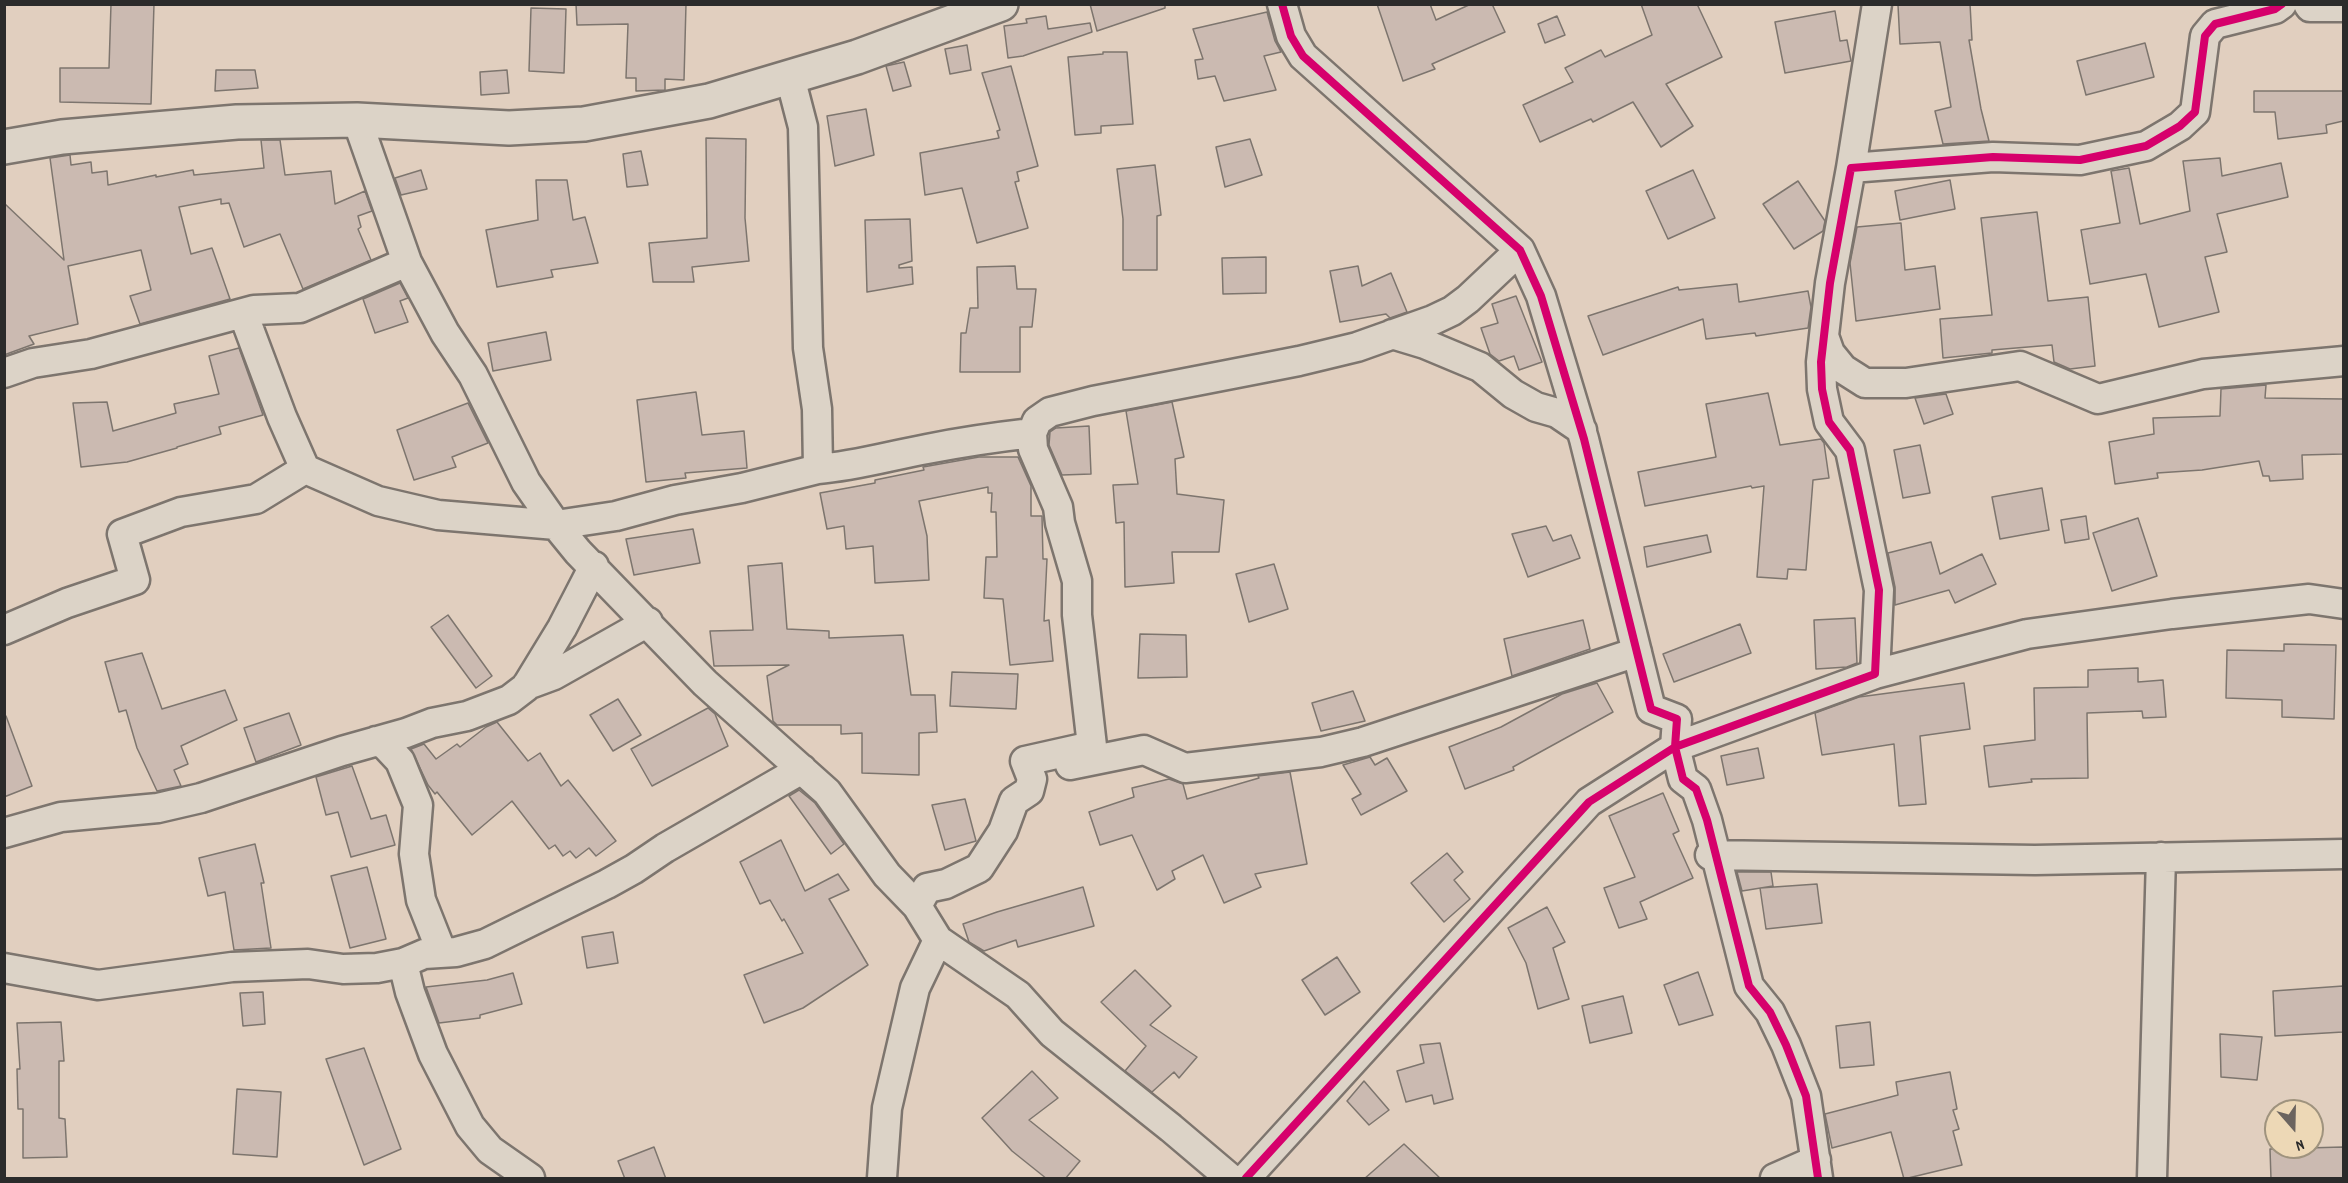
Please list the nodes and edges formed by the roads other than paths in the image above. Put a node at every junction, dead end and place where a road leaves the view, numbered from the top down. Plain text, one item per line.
1 (1001, 4) edge
2 (1282, 4) edge
3 (1877, 4) edge
4 (2282, 4) edge
5 (2308, 4) edge
6 (2343, 7) edge
7 (790, 77) junction
8 (357, 120) junction
9 (4, 147) edge
10 (1851, 168) junction
11 (1520, 250) junction
12 (407, 262) junction
13 (243, 314) junction
14 (1392, 334) junction
15 (1824, 336) junction
16 (2343, 361) edge
17 (4, 373) edge
18 (1582, 430) junction
19 (1032, 433) junction
20 (305, 469) junction
21 (818, 469) junction
22 (556, 525) junction
23 (594, 566) junction
24 (2343, 604) edge
25 (648, 622) junction
26 (4, 630) edge
27 (1637, 652) junction
28 (1875, 674) junction
29 (526, 686) junction
30 (376, 741) junction
31 (1675, 747) junction
32 (802, 769) junction
33 (1032, 779) junction
34 (4, 833) edge
35 (1712, 847) junction
36 (2343, 854) edge
37 (2161, 857) junction
38 (917, 906) junction
39 (938, 940) junction
40 (442, 953) junction
41 (403, 963) junction
42 (4, 968) edge
43 (1817, 1169) edge
44 (530, 1179) edge
45 (882, 1179) edge
46 (1230, 1179) edge
47 (1245, 1179) edge
48 (1775, 1179) edge
49 (2152, 1179) edge

1 - 7 street
2 - 11 street
3 - 10 street
4 - 10 street
5 - 6 street
7 - 8 street
7 - 21 street
8 - 9 street
8 - 12 street
10 - 15 street
11 - 14 street
11 - 18 street
12 - 13 street
12 - 22 street
13 - 17 street
13 - 20 street
14 - 18 street
14 - 19 street
15 - 16 street
15 - 28 street
18 - 27 street
19 - 21 street
19 - 33 street
20 - 22 street
20 - 26 street
21 - 22 street
22 - 23 street
23 - 25 street
23 - 29 street
24 - 28 street
25 - 29 street
25 - 32 street
27 - 31 street
27 - 33 street
28 - 31 street
29 - 30 street
30 - 34 street
30 - 40 street
31 - 35 street
31 - 47 street
32 - 38 street
32 - 40 street
33 - 38 street
35 - 37 street
35 - 43 street
36 - 37 street
37 - 49 street
38 - 39 street
39 - 45 street
39 - 46 street
40 - 41 street
41 - 42 street
41 - 44 street
43 - 48 street

